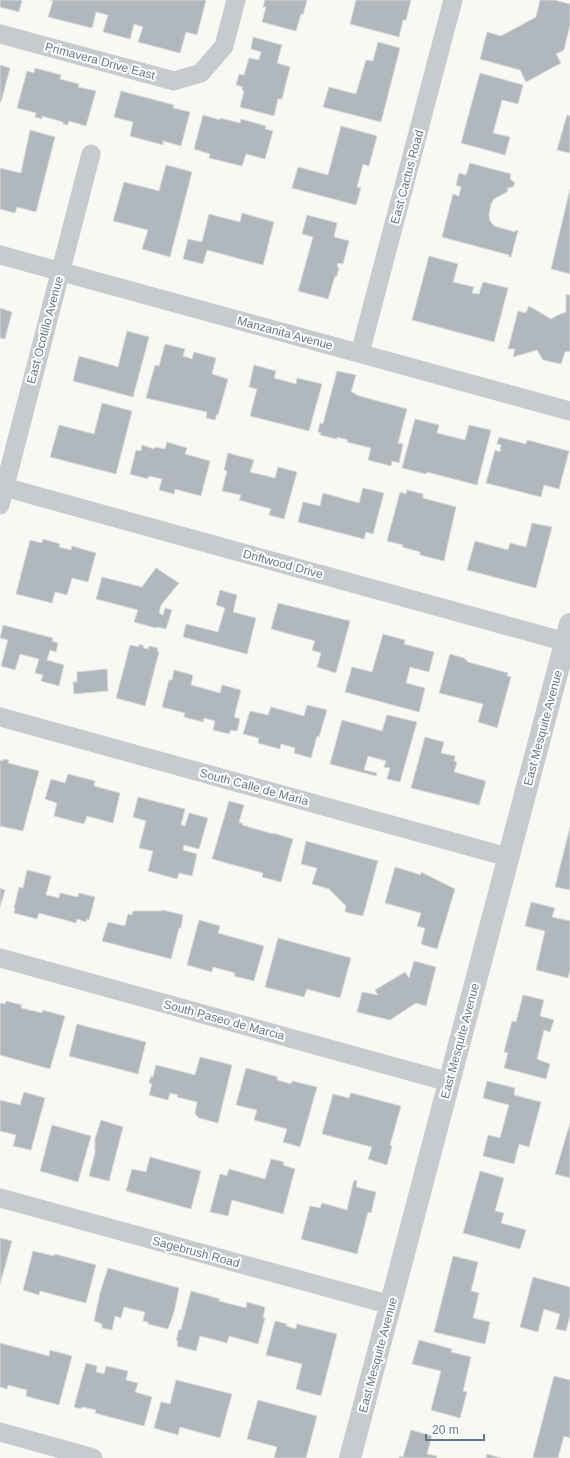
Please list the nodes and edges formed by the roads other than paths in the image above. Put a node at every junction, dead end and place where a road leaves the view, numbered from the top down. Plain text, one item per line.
1 (236, 0) edge
2 (453, 0) edge
3 (0, 34) edge
4 (91, 154) dead end
5 (0, 255) edge
6 (60, 272) junction
7 (360, 353) junction
8 (570, 411) edge
9 (2, 492) edge
10 (568, 633) edge
11 (0, 717) edge
12 (508, 857) junction
13 (0, 958) edge
14 (449, 1082) junction
15 (0, 1198) edge
16 (391, 1305) junction
17 (0, 1432) edge
18 (94, 1458) edge
19 (350, 1458) edge

1 - 3 street, Primavera Drive East
2 - 7 street, East Cactus Road
4 - 6 street, East Ocotillo Avenue
5 - 6 street, Manzanita Avenue
6 - 7 street, Manzanita Avenue
6 - 9 street, East Ocotillo Avenue
7 - 8 street, Manzanita Avenue
9 - 10 street, Driftwood Drive
10 - 12 street, East Mesquite Avenue
11 - 12 street, South Calle de Maria
12 - 14 street, East Mesquite Avenue
13 - 14 street, South Paseo de Marcia
14 - 16 street, East Mesquite Avenue
15 - 16 street, Sagebrush Road
16 - 19 street, East Mesquite Avenue
17 - 18 street

